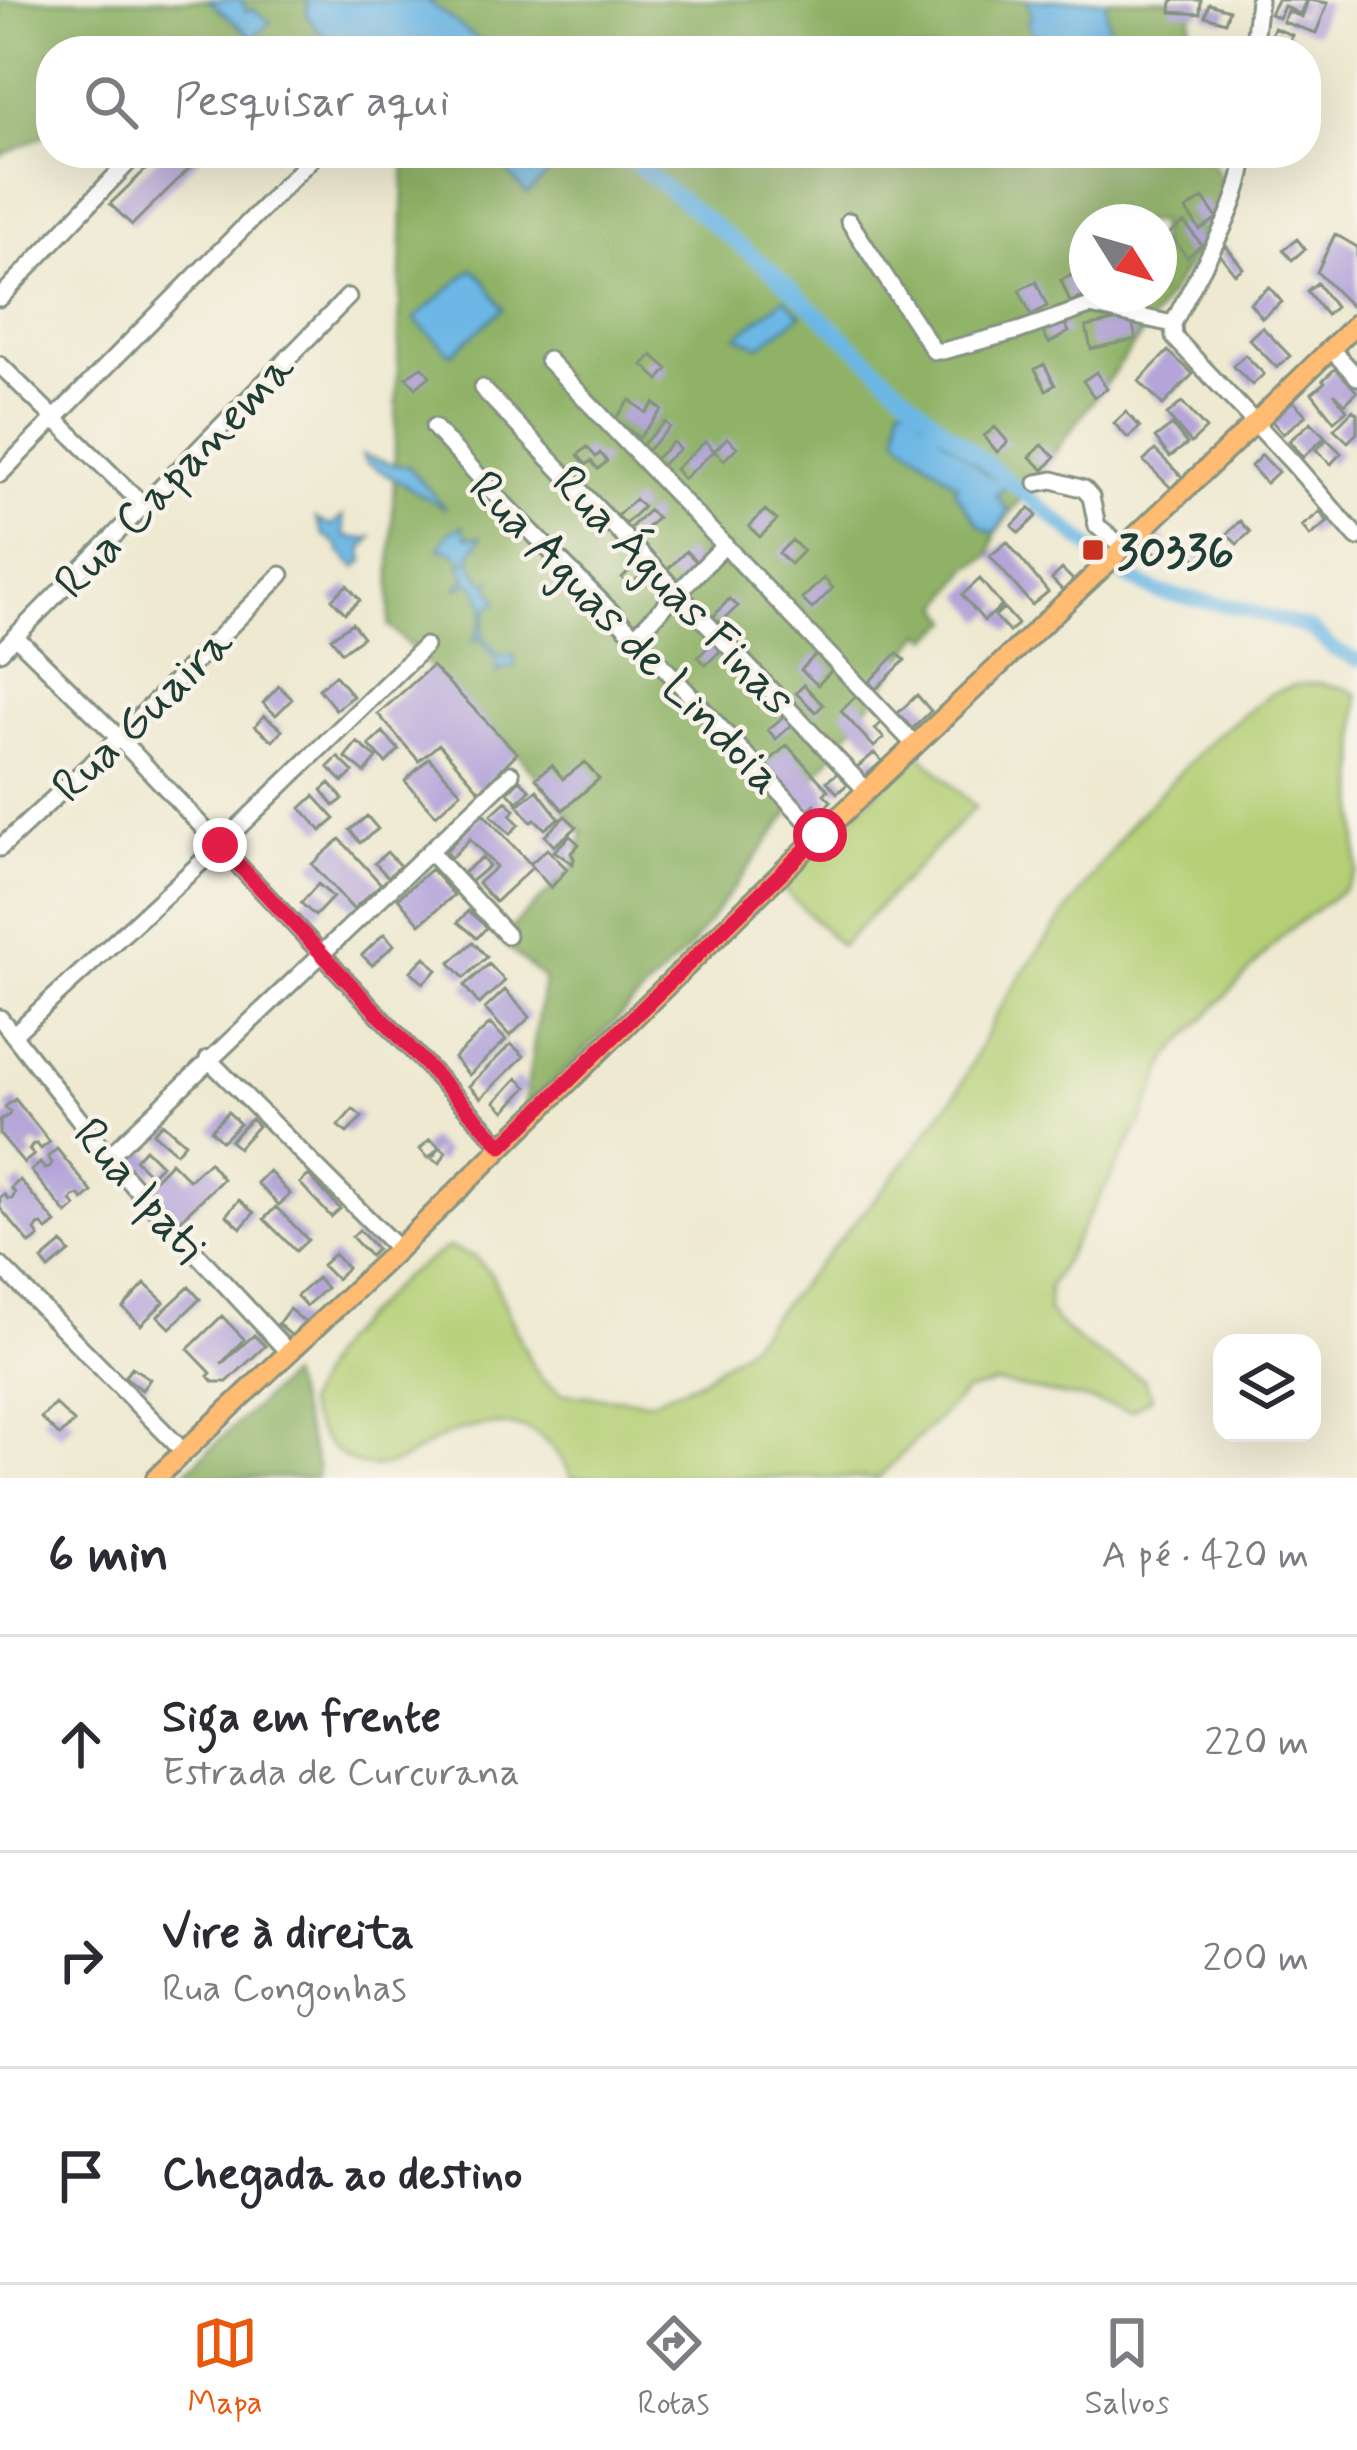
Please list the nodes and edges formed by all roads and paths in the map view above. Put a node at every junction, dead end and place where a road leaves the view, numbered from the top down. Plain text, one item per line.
1 (1258, 0) edge
2 (1254, 36) edge
3 (123, 168) edge
4 (302, 168) edge
5 (1243, 168) edge
6 (849, 221) dead end
7 (348, 297) dead end
8 (0, 298) edge
9 (1357, 323) edge
10 (1173, 324) junction
11 (1330, 348) junction
12 (548, 359) dead end
13 (0, 364) edge
14 (1357, 377) edge
15 (482, 388) dead end
16 (55, 418) junction
17 (1256, 422) junction
18 (434, 427) dead end
19 (0, 474) edge
20 (1037, 483) dead end
21 (142, 504) junction
22 (1357, 537) edge
23 (725, 545) junction
24 (1120, 550) junction
25 (281, 575) dead end
26 (678, 591) junction
27 (15, 635) junction
28 (635, 636) junction
29 (425, 646) dead end
30 (0, 652) edge
31 (119, 738) junction
32 (915, 745) junction
33 (511, 773) dead end
34 (867, 791) junction
35 (820, 835) junction
36 (220, 845) junction
37 (0, 848) edge
38 (430, 852) junction
39 (507, 935) dead end
40 (321, 954) junction
41 (0, 1018) edge
42 (13, 1035) junction
43 (208, 1060) junction
44 (502, 1146) junction
45 (110, 1156) junction
46 (398, 1249) junction
47 (0, 1265) edge
48 (289, 1353) junction
49 (183, 1451) junction
50 (156, 1478) edge

1 - 2 street
3 - 8 street
4 - 16 street
5 - 10 street
6 - 10 street
7 - 21 street, Rua Capanema
9 - 11 main road
10 - 17 street
11 - 14 street
11 - 17 main road
12 - 23 street
13 - 16 street
15 - 26 street, Rua Águas Finas
16 - 19 street
16 - 21 street
17 - 22 street
17 - 24 main road
18 - 28 street, Rua Aguas de Lindoia
20 - 24 street
21 - 27 street, Rua Capanema
23 - 26 street
23 - 32 street
24 - 32 main road
25 - 31 street, Rua Guaira
26 - 28 street
26 - 34 street, Rua Águas Finas
27 - 30 street, Rua Capanema
27 - 31 street
28 - 35 street, Rua Aguas de Lindoia
29 - 36 street
31 - 36 street
31 - 37 street, Rua Guaira
32 - 34 main road
33 - 38 street
34 - 35 main road
35 - 44 main road
36 - 40 street
36 - 42 street
38 - 39 street
38 - 40 street
40 - 43 street
40 - 44 street
41 - 42 street, Rua Ipati
42 - 45 street, Rua Ipati
43 - 45 street
43 - 46 street
44 - 46 main road
45 - 48 street, Rua Ipati
46 - 48 main road
47 - 49 street
48 - 49 main road
49 - 50 main road

